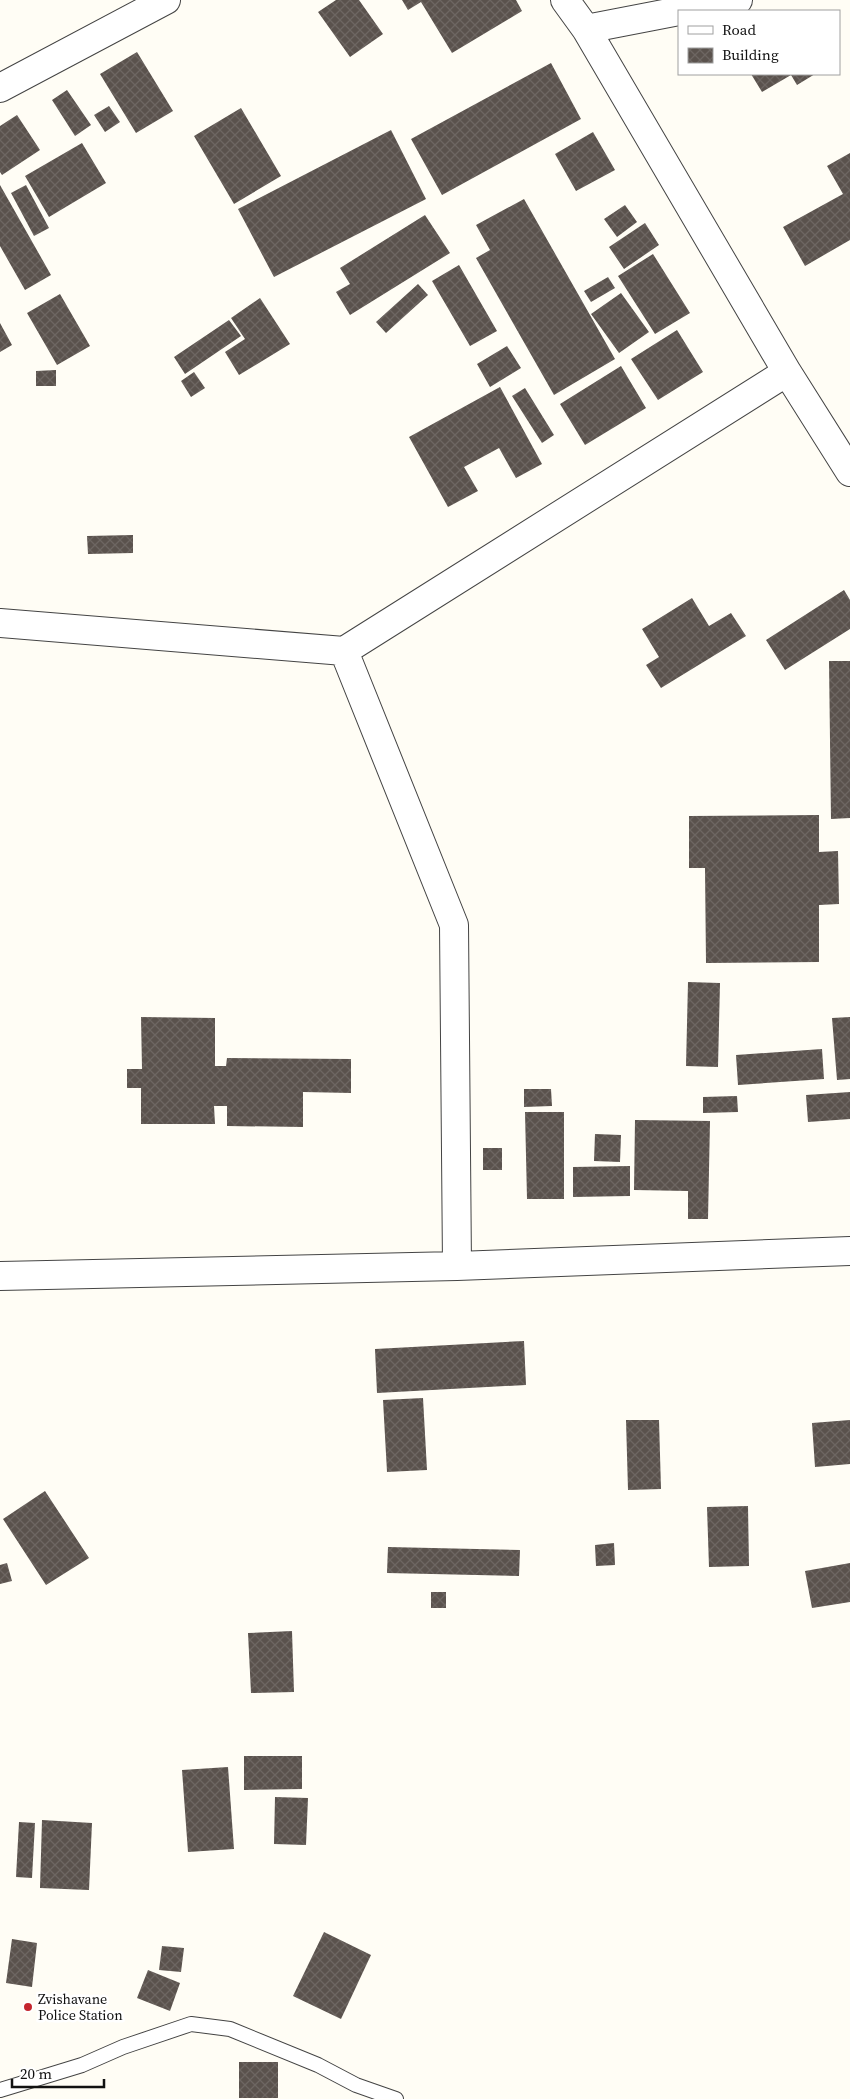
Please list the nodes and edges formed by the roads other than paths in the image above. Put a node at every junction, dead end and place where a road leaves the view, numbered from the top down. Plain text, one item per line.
1 (166, 0) edge
2 (566, 0) edge
3 (738, 0) edge
4 (684, 10) edge
5 (678, 11) edge
6 (586, 29) junction
7 (0, 88) edge
8 (788, 372) junction
9 (850, 472) edge
10 (0, 623) edge
11 (344, 651) junction
12 (850, 1251) edge
13 (457, 1266) junction
14 (0, 1276) edge
15 (0, 2090) edge
16 (396, 2099) edge

1 - 7 street
2 - 6 street
3 - 4 street
5 - 6 street
6 - 8 street
8 - 9 street
8 - 11 street
10 - 11 street
11 - 13 street
12 - 13 street
13 - 14 street
15 - 16 lane

